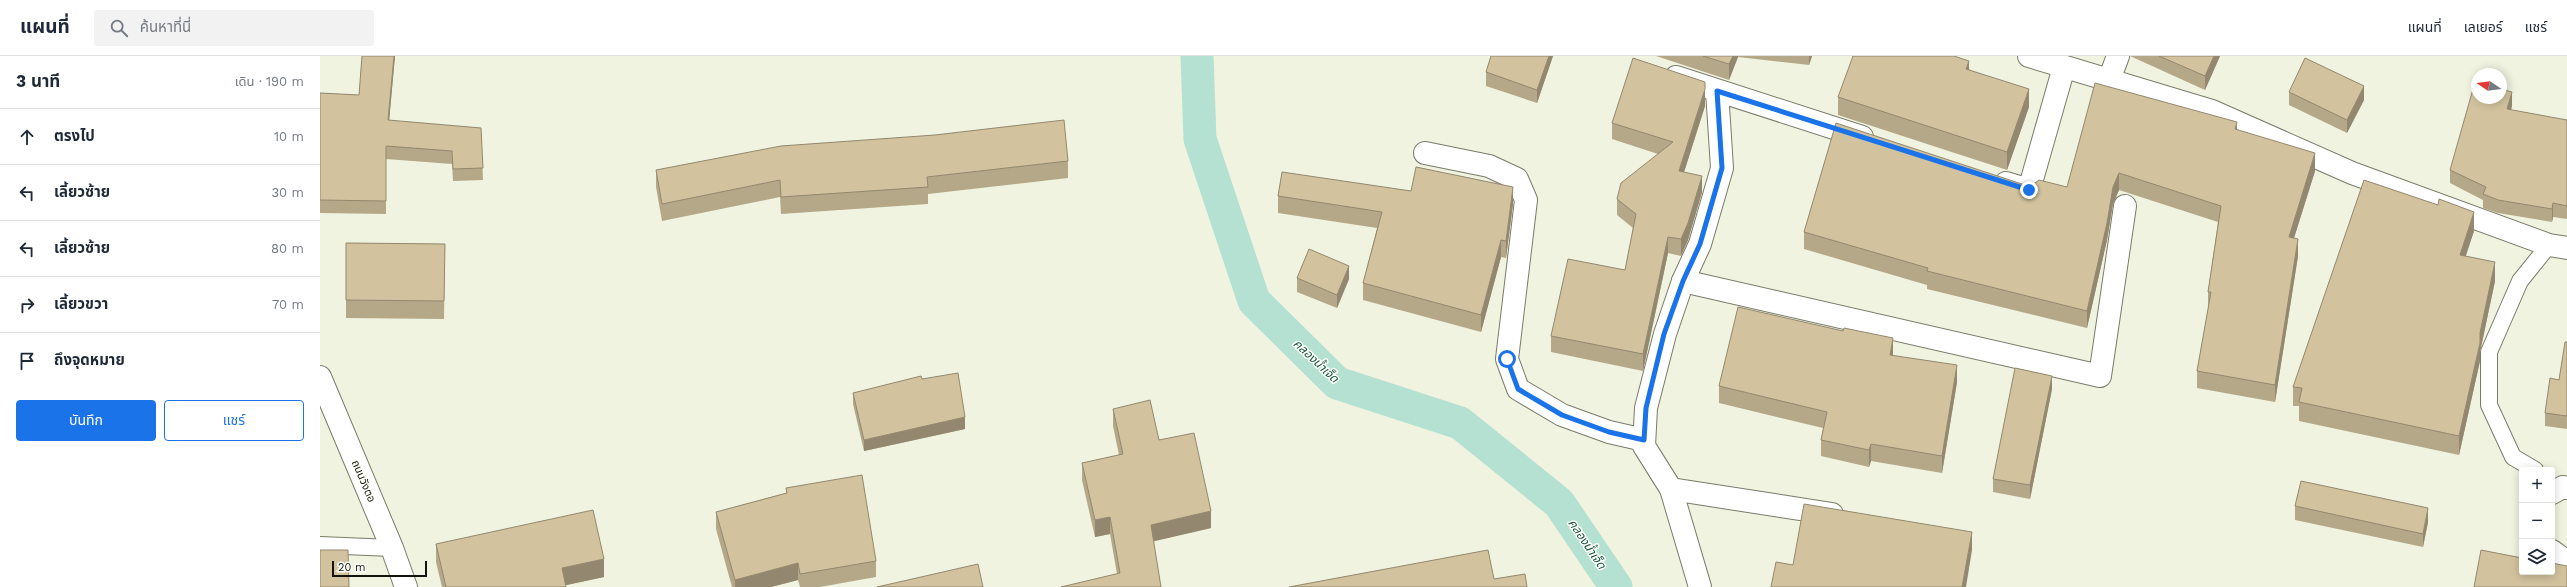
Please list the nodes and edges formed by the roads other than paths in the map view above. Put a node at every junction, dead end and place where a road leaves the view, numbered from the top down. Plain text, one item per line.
1 (2029, 56) edge
2 (2118, 56) edge
3 (2064, 67) junction
4 (1659, 71) edge
5 (2109, 80) junction
6 (1717, 91) junction
7 (1885, 144) edge
8 (1425, 153) dead end
9 (1984, 176) edge
10 (2125, 206) dead end
11 (2558, 246) edge
12 (1683, 281) junction
13 (320, 377) edge
14 (1644, 440) junction
15 (2530, 467) edge
16 (1672, 489) junction
17 (1852, 517) edge
18 (320, 545) edge
19 (392, 548) junction
20 (2555, 554) edge
21 (2567, 562) edge
22 (406, 587) edge
23 (1700, 587) edge

1 - 3 street
2 - 5 street
3 - 5 street
3 - 9 street
4 - 6 street
5 - 11 street
6 - 7 street
6 - 12 street
8 - 14 street
10 - 12 street
11 - 15 lane
12 - 14 street
13 - 19 street, ถนนวังตอ
14 - 16 street
16 - 17 street
16 - 23 street
18 - 19 lane
19 - 22 street, ถนนวังตอ
20 - 21 street

